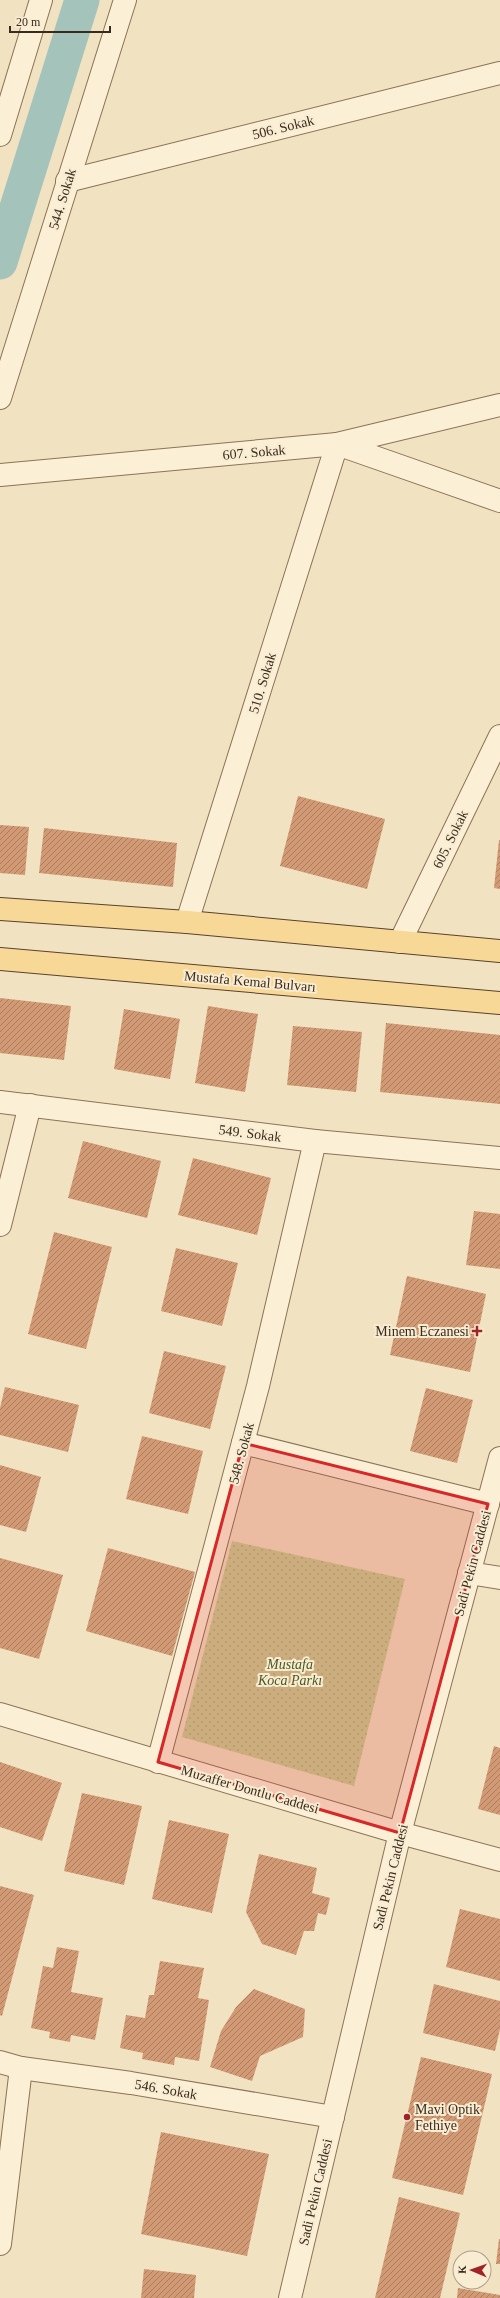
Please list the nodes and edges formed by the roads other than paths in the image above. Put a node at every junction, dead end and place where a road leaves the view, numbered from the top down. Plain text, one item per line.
1 (41, 0) edge
2 (125, 0) edge
3 (500, 73) edge
4 (0, 135) edge
5 (67, 181) junction
6 (0, 398) edge
7 (500, 405) edge
8 (337, 444) junction
9 (0, 475) edge
10 (500, 501) edge
11 (500, 736) edge
12 (0, 909) edge
13 (187, 922) junction
14 (400, 942) junction
15 (500, 951) edge
16 (0, 959) edge
17 (500, 1003) edge
18 (0, 1102) edge
19 (30, 1105) junction
20 (315, 1141) junction
21 (500, 1158) edge
22 (0, 1225) edge
23 (243, 1443) junction
24 (500, 1458) edge
25 (488, 1504) junction
26 (469, 1573) junction
27 (500, 1578) edge
28 (0, 1714) edge
29 (158, 1762) junction
30 (400, 1833) junction
31 (500, 1860) edge
32 (0, 2062) edge
33 (21, 2068) junction
34 (333, 2117) junction
35 (0, 2244) edge
36 (290, 2298) edge

1 - 4 street
2 - 5 street, 544. Sokak
3 - 5 street, 506. Sokak
5 - 6 street, 544. Sokak
7 - 8 street
8 - 9 street, 607. Sokak
8 - 10 street, 607. Sokak
8 - 13 street, 510. Sokak
11 - 14 street, 605. Sokak
12 - 13 main road
13 - 14 main road
14 - 15 main road
16 - 17 main road, Mustafa Kemal Bulvarı
18 - 19 street, 549. Sokak
19 - 20 street, 549. Sokak
19 - 22 street
20 - 21 street, 549. Sokak
20 - 23 street, 548. Sokak
23 - 25 street
23 - 29 street, 548. Sokak
24 - 25 street, Sadi Pekin Caddesi
25 - 26 street, Sadi Pekin Caddesi
26 - 27 street
26 - 30 street, Sadi Pekin Caddesi
28 - 29 street, Muzaffer Dontlu Caddesi
29 - 30 street, Muzaffer Dontlu Caddesi
30 - 31 street, Muzaffer Dontlu Caddesi
30 - 34 street, Sadi Pekin Caddesi
32 - 33 street, 546. Sokak
33 - 34 street, 546. Sokak
33 - 35 street
34 - 36 street, Sadi Pekin Caddesi

